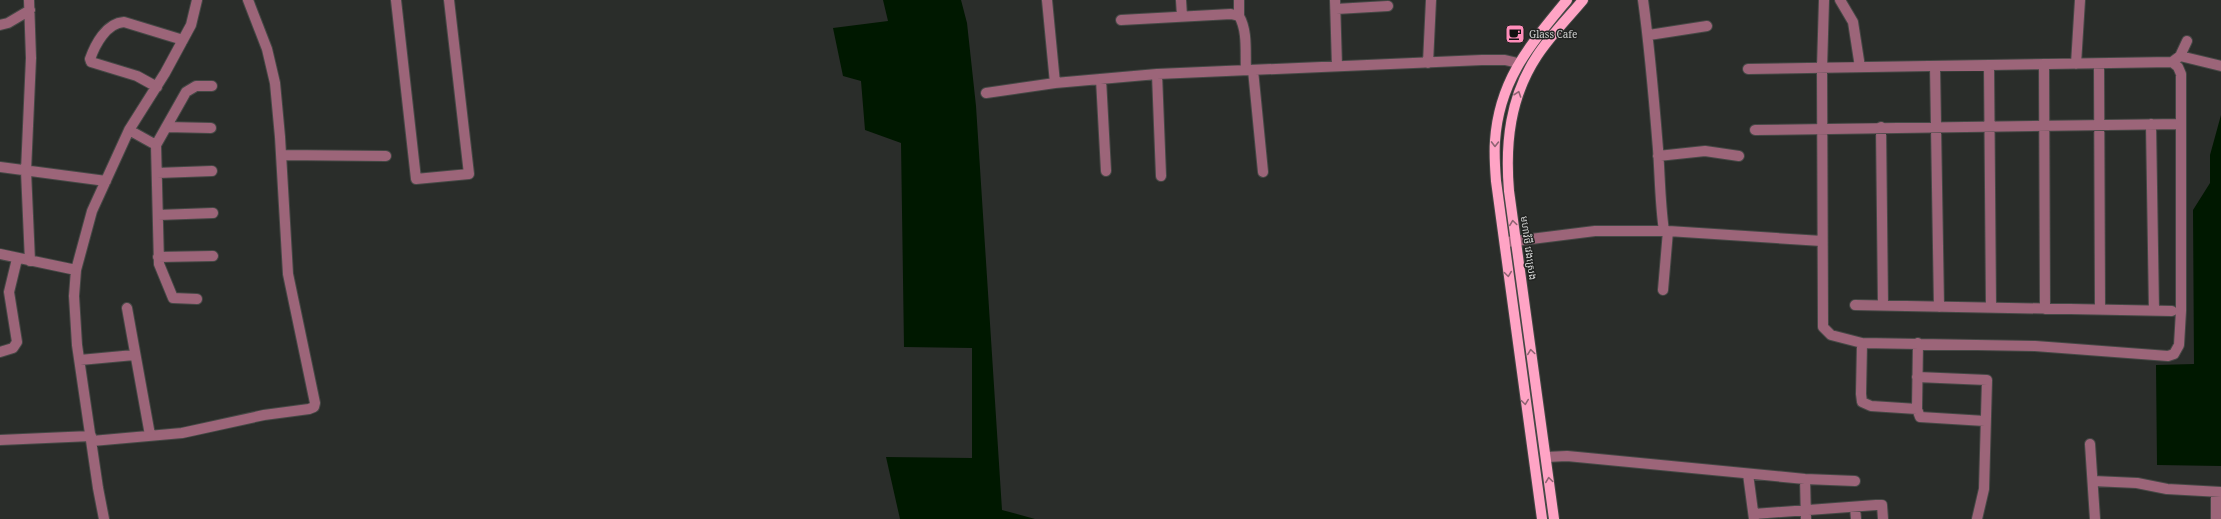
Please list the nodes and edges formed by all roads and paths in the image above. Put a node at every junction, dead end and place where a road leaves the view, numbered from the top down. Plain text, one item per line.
1 (197, 0) edge
2 (248, 0) edge
3 (396, 0) edge
4 (449, 0) edge
5 (1047, 0) edge
6 (1181, 0) edge
7 (1239, 0) edge
8 (1431, 0) edge
9 (1567, 0) edge
10 (1583, 0) edge
11 (1643, 0) edge
12 (1824, 0) edge
13 (1840, 0) edge
14 (2080, 0) edge
15 (29, 5) edge
16 (1336, 5) edge
17 (1388, 6) dead end
18 (1182, 16) junction
19 (1239, 16) junction
20 (1121, 20) dead end
21 (0, 25) edge
22 (1707, 26) dead end
23 (1648, 35) junction
24 (183, 40) junction
25 (2187, 41) dead end
26 (2180, 56) junction
27 (2172, 62) junction
28 (1428, 63) junction
29 (1518, 63) junction
30 (2044, 64) junction
31 (2076, 64) junction
32 (2099, 64) junction
33 (1989, 65) junction
34 (1337, 66) junction
35 (1936, 66) junction
36 (2221, 66) edge
37 (1860, 67) junction
38 (1822, 68) junction
39 (1748, 69) dead end
40 (1249, 70) junction
41 (1157, 74) junction
42 (1101, 79) junction
43 (1056, 83) junction
44 (212, 86) dead end
45 (157, 87) junction
46 (986, 93) dead end
47 (2151, 124) junction
48 (2181, 124) junction
49 (2044, 125) junction
50 (2100, 125) junction
51 (1989, 126) junction
52 (166, 127) junction
53 (1881, 127) junction
54 (1936, 127) junction
55 (211, 128) dead end
56 (1822, 128) junction
57 (129, 130) junction
58 (1755, 130) dead end
59 (156, 145) junction
60 (281, 156) junction
61 (386, 156) dead end
62 (1658, 156) junction
63 (1739, 156) dead end
64 (0, 167) edge
65 (26, 171) junction
66 (212, 171) dead end
67 (1106, 171) dead end
68 (1263, 172) dead end
69 (157, 173) junction
70 (1161, 176) dead end
71 (106, 181) junction
72 (213, 213) dead end
73 (158, 215) junction
74 (1666, 231) junction
75 (1516, 240) junction
76 (1822, 241) junction
77 (1504, 243) junction
78 (0, 254) edge
79 (213, 256) dead end
80 (158, 257) junction
81 (17, 259) junction
82 (30, 261) junction
83 (76, 270) junction
84 (1664, 290) dead end
85 (4, 292) edge
86 (197, 299) dead end
87 (1855, 305) dead end
88 (1882, 306) junction
89 (1939, 307) junction
90 (127, 308) dead end
91 (1992, 308) junction
92 (2045, 309) junction
93 (2100, 310) junction
94 (2154, 311) junction
95 (2172, 311) dead end
96 (1862, 343) junction
97 (1918, 343) junction
98 (0, 352) edge
99 (134, 355) junction
100 (80, 360) junction
101 (1917, 377) junction
102 (1917, 409) junction
103 (1985, 421) junction
104 (150, 435) junction
105 (92, 438) junction
106 (0, 440) edge
107 (2090, 444) dead end
108 (1546, 457) junction
109 (1748, 474) junction
110 (1805, 479) junction
111 (1855, 481) dead end
112 (2093, 482) junction
113 (2219, 492) edge
114 (1855, 507) junction
115 (1806, 514) edge
116 (1754, 516) edge
117 (2218, 518) edge
118 (104, 519) edge
119 (1542, 519) edge
120 (1554, 519) edge
121 (1856, 519) edge
122 (1883, 519) edge
123 (1977, 519) edge
124 (2095, 519) edge

1 - 24 street
2 - 60 street
3 - 4 street
5 - 43 street
6 - 18 street
7 - 19 street
8 - 28 street
9 - 29 main road
75 -> 10 main road, មហាវិថី វេងស្រេង
11 - 23 street
12 - 38 street
13 - 37 street
14 - 31 street
15 - 21 street
15 - 65 street
16 - 17 street
16 - 34 street
18 - 19 street
18 - 20 street
19 - 40 street
22 - 23 street
23 - 62 street
24 - 45 street
24 - 45 street
25 - 26 street
26 - 27 street
26 - 36 street
27 - 32 street
27 - 48 street
28 - 29 street
28 - 34 street
29 -> 77 main road
30 - 31 street
30 - 33 street
30 - 49 street
31 - 32 street
32 - 50 street
33 - 35 street
33 - 51 street
34 - 40 street
35 - 37 street
35 - 54 street
37 - 38 street
38 - 39 street
38 - 56 street
40 - 41 street
40 - 68 street
41 - 42 street
41 - 70 street
42 - 43 street
42 - 67 street
43 - 46 street
44 - 52 street
45 - 57 street
47 - 48 street
47 - 50 street
47 - 94 street
48 - 97 street
49 - 50 street
49 - 51 street
49 - 92 street
50 - 93 street
51 - 54 street
51 - 91 street
52 - 55 street
52 - 59 street
53 - 54 street
53 - 56 street
53 - 88 street
54 - 89 street
56 - 58 street
56 - 76 street
57 - 59 street
57 - 71 street
59 - 69 street
60 - 61 street
60 - 104 street
62 - 63 street
62 - 74 street
64 - 65 street
65 - 71 street
65 - 82 street
66 - 69 street
69 - 73 street
71 - 83 street
72 - 73 street
73 - 80 street
74 - 75 street
74 - 76 street
74 - 84 street
75 - 77 street
108 -> 75 main road, មហាវិថី វេងស្រេង
76 - 96 street
77 -> 119 main road
78 - 81 street
79 - 80 street
80 - 86 street
81 - 82 street
81 - 85 street
82 - 83 street
83 - 100 street
85 - 98 street
87 - 88 street
88 - 89 street
89 - 91 street
90 - 99 street
91 - 92 street
92 - 93 street
93 - 94 street
94 - 95 street
96 - 97 street
96 - 102 street
97 - 101 street
99 - 100 street
99 - 104 street
100 - 105 street
101 - 102 street
101 - 103 street
102 - 103 street
103 - 123 street
104 - 105 street
105 - 106 street
105 - 118 street
107 - 112 street
108 - 109 street
120 -> 108 main road, មហាវិថី វេងស្រេង
109 - 110 street
109 - 116 street
110 - 111 street
110 - 115 street
112 - 113 street
112 - 124 street
113 - 117 street
114 - 115 street
114 - 121 street
114 - 122 street
115 - 116 street

